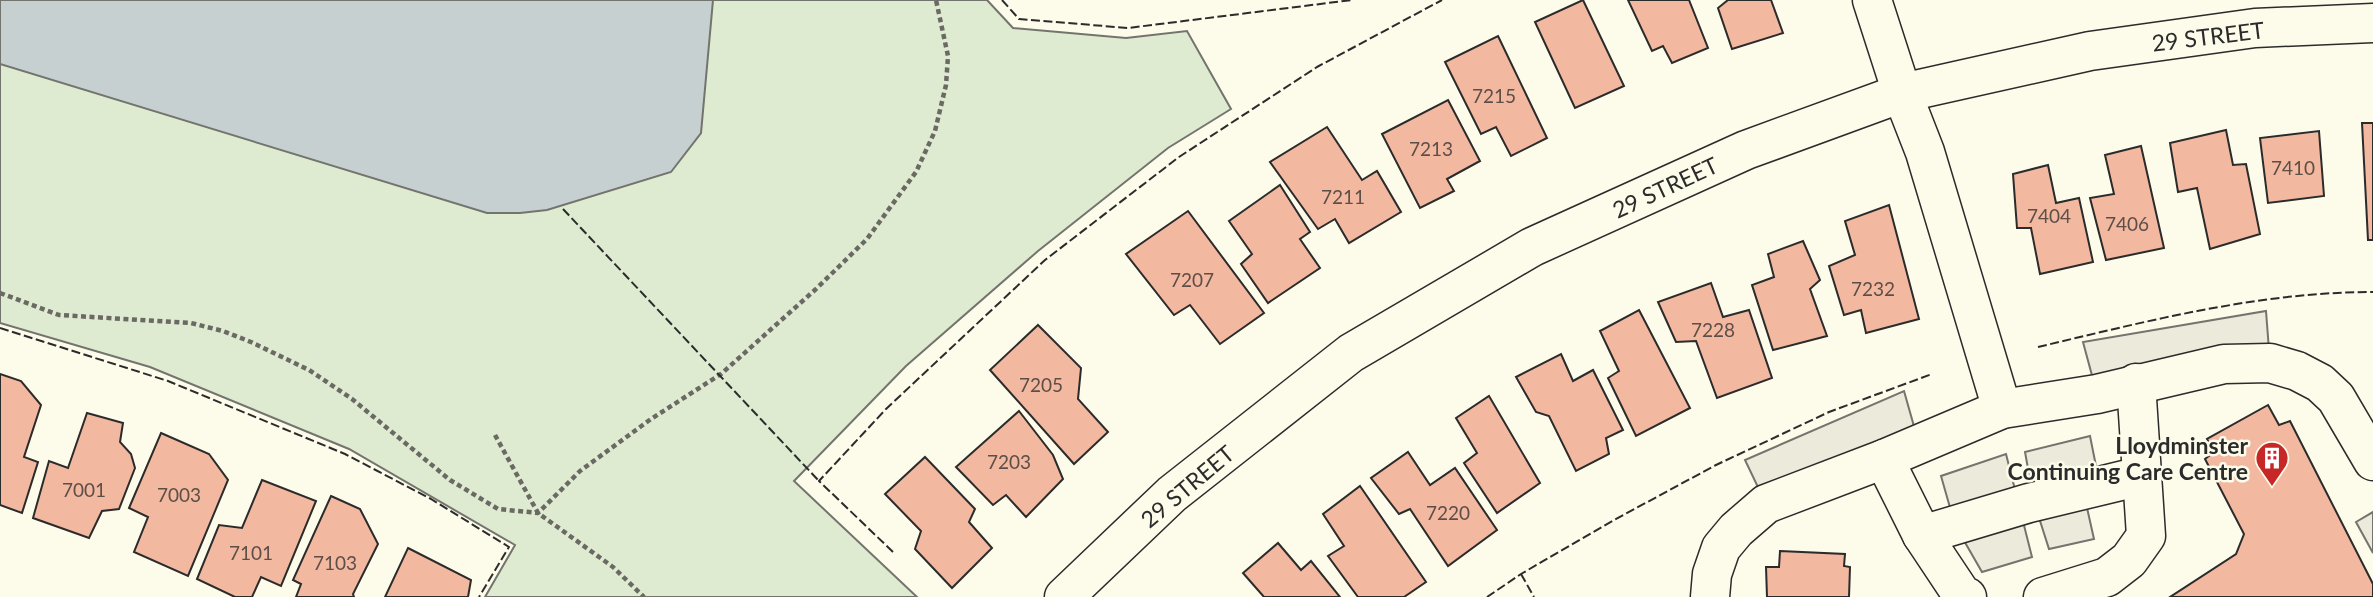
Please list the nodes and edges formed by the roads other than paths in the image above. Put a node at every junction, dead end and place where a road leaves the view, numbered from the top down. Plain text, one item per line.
1 (1872, 0) edge
2 (2373, 23) edge
3 (1902, 93) junction
4 (2136, 383) junction
5 (2002, 409) junction
6 (1884, 458) junction
7 (2373, 461) edge
8 (2141, 477) junction
9 (1922, 535) junction
10 (1064, 597) edge
11 (1710, 597) edge
12 (1967, 597) edge
13 (2043, 597) edge

1 - 3 street
2 - 3 street, 29 STREET
3 - 5 street
3 - 10 street, 29 STREET
4 - 5 street
4 - 7 street
4 - 8 street
5 - 6 street
6 - 9 street
6 - 11 street
8 - 9 street
8 - 13 street
9 - 12 street

